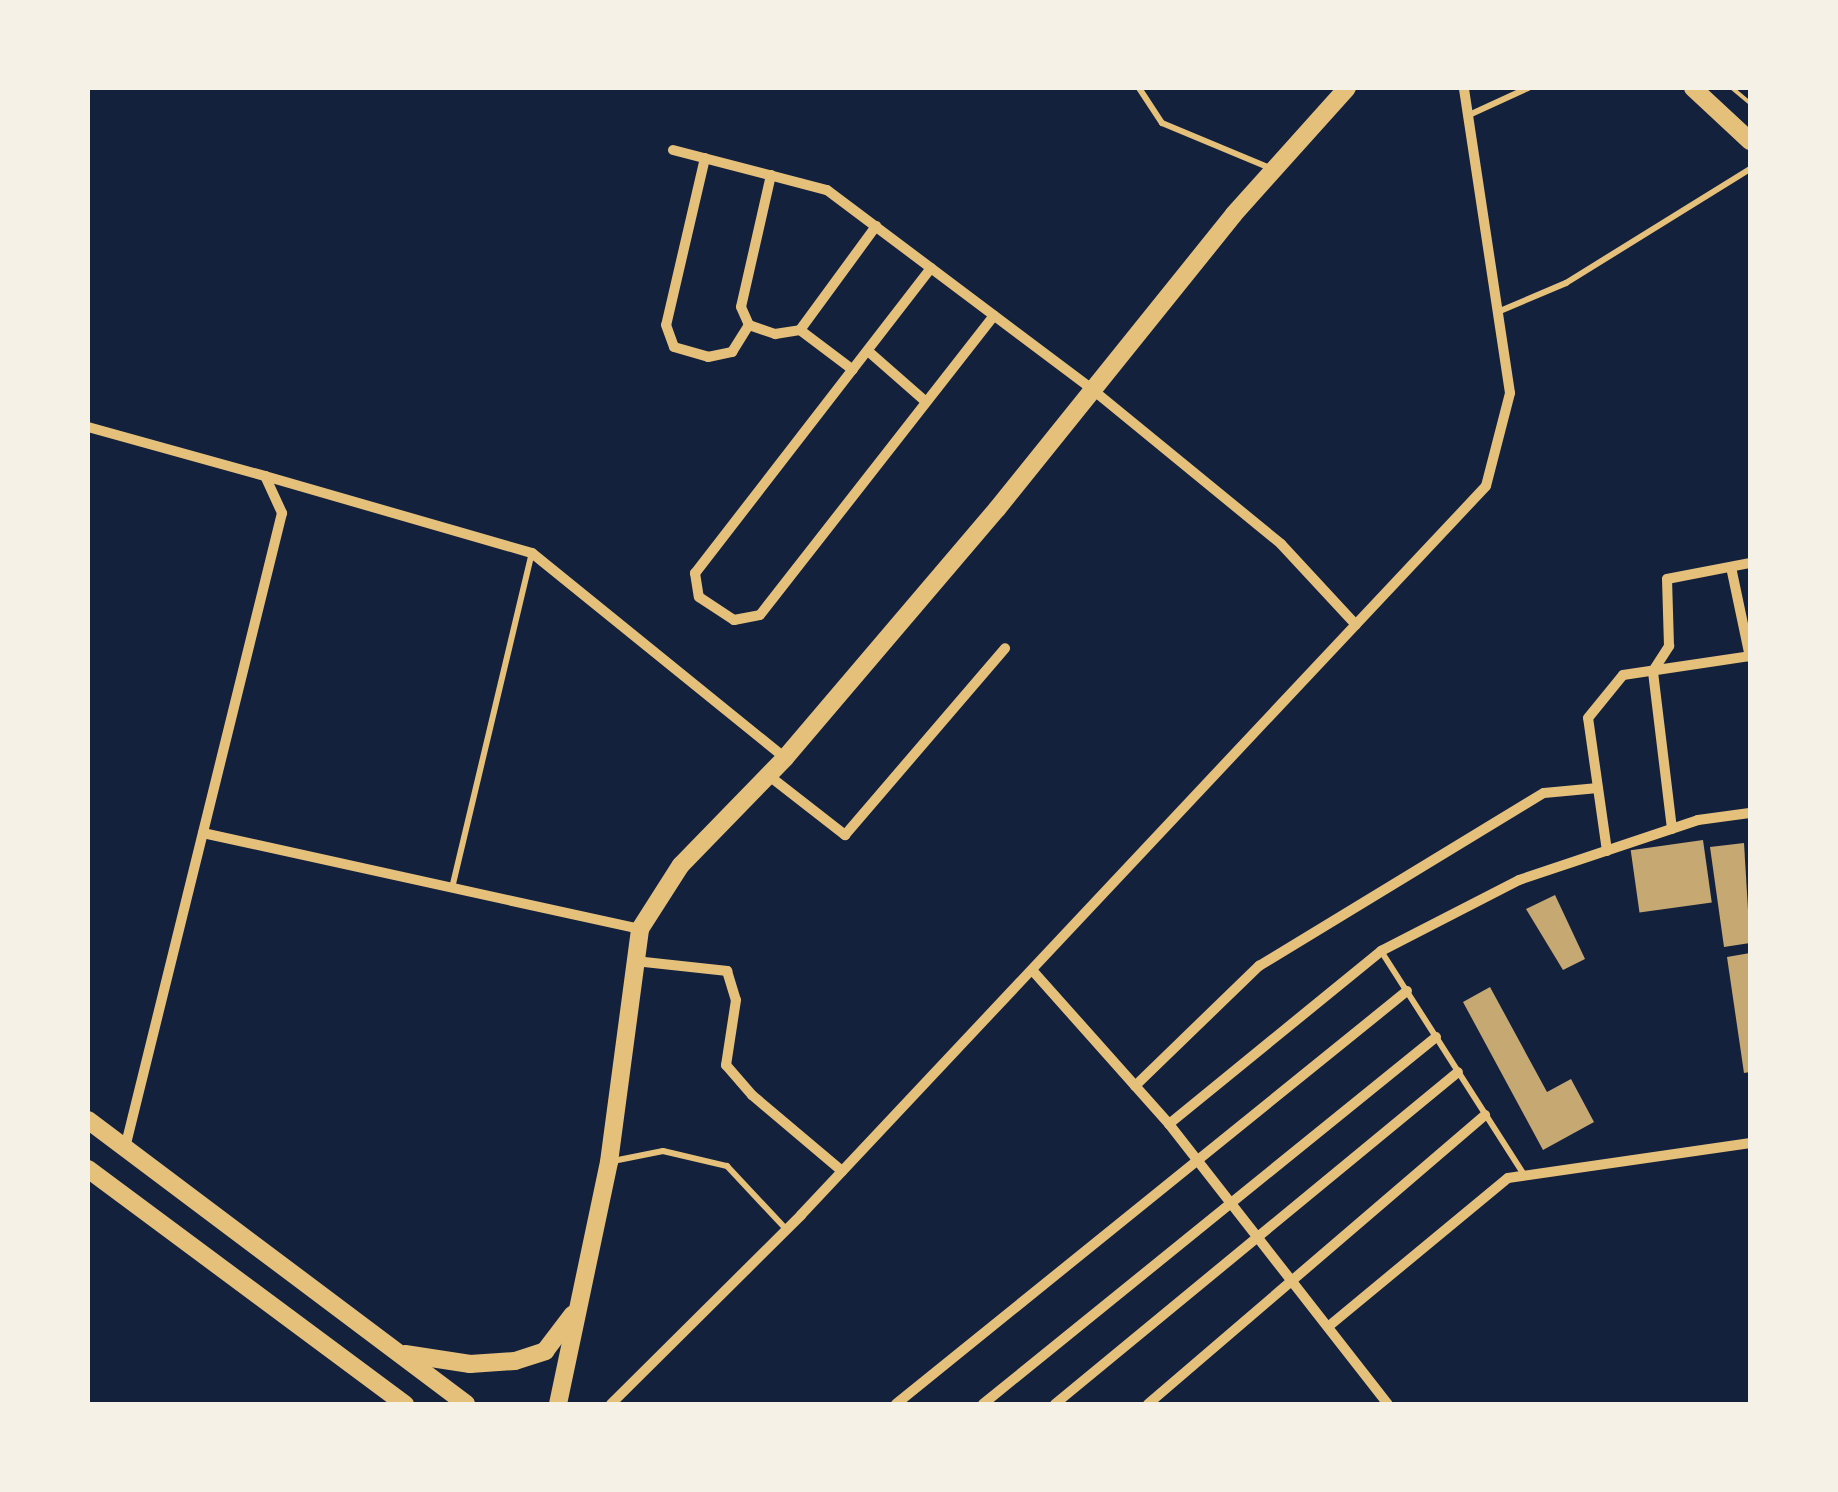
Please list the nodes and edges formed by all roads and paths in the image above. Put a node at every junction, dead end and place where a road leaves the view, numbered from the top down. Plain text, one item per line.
1 (1139, 88) edge
2 (1347, 88) edge
3 (1464, 88) edge
4 (1528, 88) edge
5 (1693, 88) edge
6 (1732, 88) edge
7 (1750, 102) edge
8 (1468, 115) junction
9 (1750, 140) edge
10 (672, 150) dead end
11 (705, 158) junction
12 (1750, 168) edge
13 (1273, 170) junction
14 (771, 175) junction
15 (876, 226) junction
16 (931, 268) junction
17 (1500, 311) junction
18 (994, 316) junction
19 (749, 325) junction
20 (800, 330) junction
21 (868, 350) junction
22 (853, 370) junction
23 (1093, 390) junction
24 (926, 402) junction
25 (88, 426) edge
26 (264, 476) junction
27 (532, 553) junction
28 (1750, 563) edge
29 (1731, 567) junction
30 (1356, 625) junction
31 (1005, 648) dead end
32 (1750, 656) edge
33 (1653, 671) junction
34 (785, 758) junction
35 (768, 775) junction
36 (1598, 788) junction
37 (1750, 813) edge
38 (1672, 828) junction
39 (203, 833) junction
40 (1607, 850) junction
41 (452, 888) junction
42 (640, 929) junction
43 (1382, 951) junction
44 (636, 961) junction
45 (1032, 970) junction
46 (1407, 992) junction
47 (1436, 1037) junction
48 (1458, 1072) junction
49 (1136, 1086) junction
50 (1486, 1115) junction
51 (88, 1120) edge
52 (1169, 1124) junction
53 (1750, 1143) edge
54 (126, 1148) junction
55 (1196, 1158) junction
56 (609, 1162) junction
57 (88, 1169) edge
58 (842, 1171) junction
59 (1524, 1176) junction
60 (1229, 1200) junction
61 (786, 1230) junction
62 (1256, 1234) junction
63 (1294, 1282) junction
64 (576, 1309) junction
65 (1330, 1326) junction
66 (402, 1354) junction
67 (405, 1404) edge
68 (466, 1404) edge
69 (558, 1404) edge
70 (611, 1404) edge
71 (896, 1404) edge
72 (983, 1404) edge
73 (1055, 1404) edge
74 (1148, 1404) edge
75 (1388, 1404) edge

1 - 13 lane
2 - 13 main road
3 - 8 street
4 - 8 lane
5 - 9 main road
6 - 7 path
8 - 17 street
10 - 11 street
11 - 14 street
11 - 19 street
12 - 17 lane
13 - 23 main road
14 - 15 street
14 - 19 street
15 - 16 street
15 - 20 street
16 - 18 street
16 - 21 street
17 - 30 street
18 - 23 street
18 - 24 street
19 - 20 street
20 - 22 street
21 - 22 street
21 - 24 street
22 - 24 street
23 - 30 street
23 - 34 main road
25 - 26 street
26 - 27 street
26 - 39 street
27 - 34 street
27 - 41 lane
28 - 29 street
29 - 32 street
29 - 33 street
30 - 45 street
31 - 35 street
32 - 33 street
33 - 36 street
33 - 38 street
34 - 35 main road
35 - 42 main road
36 - 40 street
36 - 49 street
37 - 38 street
38 - 40 street
39 - 41 street
39 - 54 street
40 - 43 street
41 - 42 street
42 - 44 main road
43 - 46 lane
43 - 52 street
44 - 56 main road
44 - 58 street
45 - 49 street
45 - 58 street
46 - 47 lane
46 - 55 street
47 - 48 lane
47 - 60 street
48 - 50 lane
48 - 62 street
49 - 52 street
50 - 59 lane
50 - 63 street
51 - 54 main road
52 - 55 street
53 - 59 street
54 - 66 main road
55 - 60 street
55 - 71 street
56 - 61 lane
56 - 64 main road
57 - 67 main road
58 - 61 street
59 - 65 street
60 - 62 street
60 - 72 street
61 - 70 street
62 - 63 street
62 - 73 street
63 - 65 street
63 - 74 street
64 - 66 main road
64 - 69 main road
65 - 75 street
66 - 68 main road

